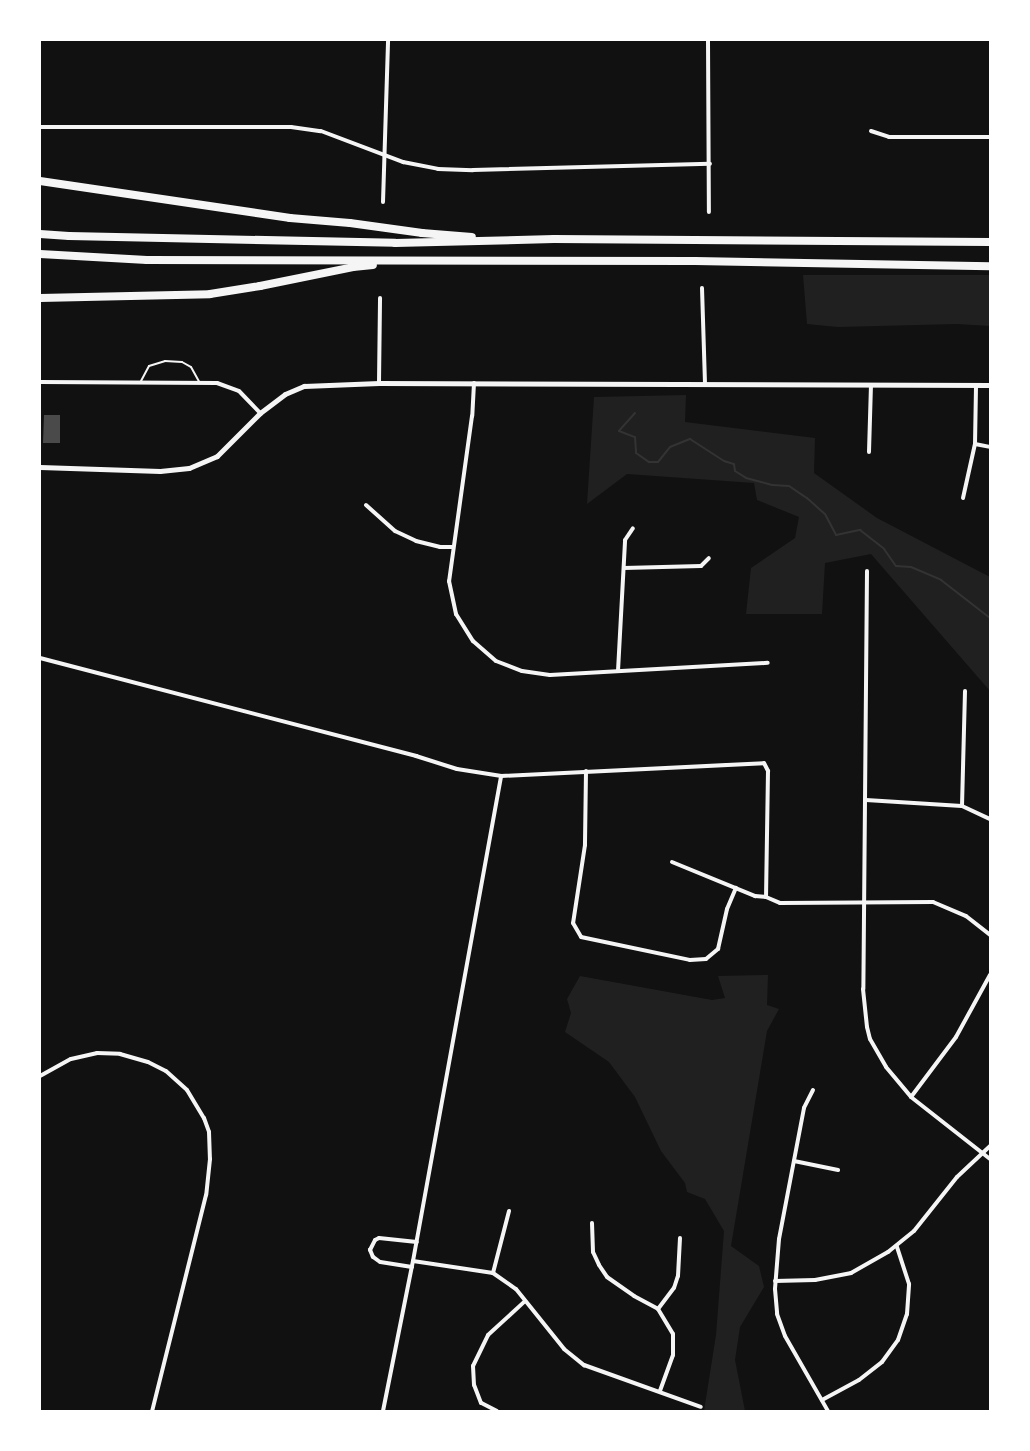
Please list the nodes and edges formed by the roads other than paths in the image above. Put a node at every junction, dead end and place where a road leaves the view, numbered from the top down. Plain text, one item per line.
1 (388, 40) edge
2 (708, 40) edge
3 (40, 127) edge
4 (871, 131) dead end
5 (990, 137) edge
6 (384, 155) junction
7 (710, 164) junction
8 (42, 181) edge
9 (383, 202) dead end
10 (709, 212) dead end
11 (40, 234) edge
12 (524, 240) junction
13 (990, 242) edge
14 (40, 254) edge
15 (422, 261) junction
16 (990, 266) edge
17 (702, 288) dead end
18 (40, 298) edge
19 (380, 298) dead end
20 (40, 382) edge
21 (140, 383) junction
22 (200, 383) junction
23 (379, 383) junction
24 (474, 383) junction
25 (704, 385) junction
26 (871, 385) junction
27 (976, 385) junction
28 (990, 385) edge
29 (260, 413) junction
30 (975, 444) junction
31 (990, 447) edge
32 (869, 452) dead end
33 (40, 467) edge
34 (963, 498) dead end
35 (366, 505) dead end
36 (633, 528) dead end
37 (452, 547) junction
38 (709, 558) dead end
39 (624, 568) junction
40 (867, 571) dead end
41 (40, 658) edge
42 (768, 663) dead end
43 (618, 671) junction
44 (965, 691) dead end
45 (586, 771) junction
46 (501, 776) junction
47 (866, 800) junction
48 (962, 806) junction
49 (990, 819) edge
50 (672, 862) dead end
51 (736, 888) junction
52 (766, 897) junction
53 (866, 904) junction
54 (990, 935) edge
55 (990, 975) edge
56 (40, 1076) edge
57 (813, 1090) dead end
58 (911, 1097) junction
59 (990, 1146) edge
60 (983, 1154) junction
61 (990, 1159) edge
62 (794, 1161) junction
63 (838, 1170) dead end
64 (509, 1211) dead end
65 (592, 1223) dead end
66 (680, 1238) dead end
67 (417, 1242) junction
68 (897, 1247) junction
69 (413, 1261) junction
70 (412, 1268) junction
71 (493, 1273) junction
72 (775, 1281) junction
73 (524, 1302) junction
74 (658, 1309) junction
75 (660, 1391) junction
76 (822, 1400) junction
77 (701, 1407) dead end
78 (152, 1411) edge
79 (383, 1411) edge
80 (497, 1411) edge
81 (828, 1411) edge

1 - 6 street
2 - 7 street
3 - 6 street
4 - 5 street
6 - 7 street
6 - 9 street
7 - 10 street
8 - 12 highway
11 - 12 highway
12 - 13 highway
14 - 15 highway
15 - 16 highway
15 - 18 highway
17 - 25 street
19 - 23 street
20 - 21 street
21 - 22 street
21 - 22 lane
22 - 29 street
23 - 24 street
23 - 29 street
24 - 25 street
24 - 37 street
25 - 26 street
26 - 27 street
26 - 32 street
27 - 28 street
27 - 30 street
29 - 33 street
30 - 31 street
30 - 34 street
35 - 37 street
36 - 39 street
37 - 43 street
38 - 39 street
39 - 43 street
40 - 47 street
41 - 46 street
42 - 43 street
44 - 48 street
45 - 46 street
45 - 51 street
45 - 52 street
46 - 67 street
47 - 48 street
47 - 53 street
48 - 49 street
50 - 51 street
51 - 52 street
52 - 53 street
53 - 54 street
53 - 58 street
55 - 58 street
56 - 78 street
57 - 62 street
58 - 60 street
59 - 60 street
60 - 61 street
60 - 68 street
62 - 63 street
62 - 72 street
64 - 71 street
65 - 74 street
66 - 74 street
67 - 69 street
67 - 70 street
68 - 72 street
68 - 76 street
69 - 70 street
69 - 71 street
70 - 79 street
71 - 73 street
72 - 76 street
73 - 75 street
73 - 80 street
74 - 75 street
75 - 77 street
76 - 81 street

